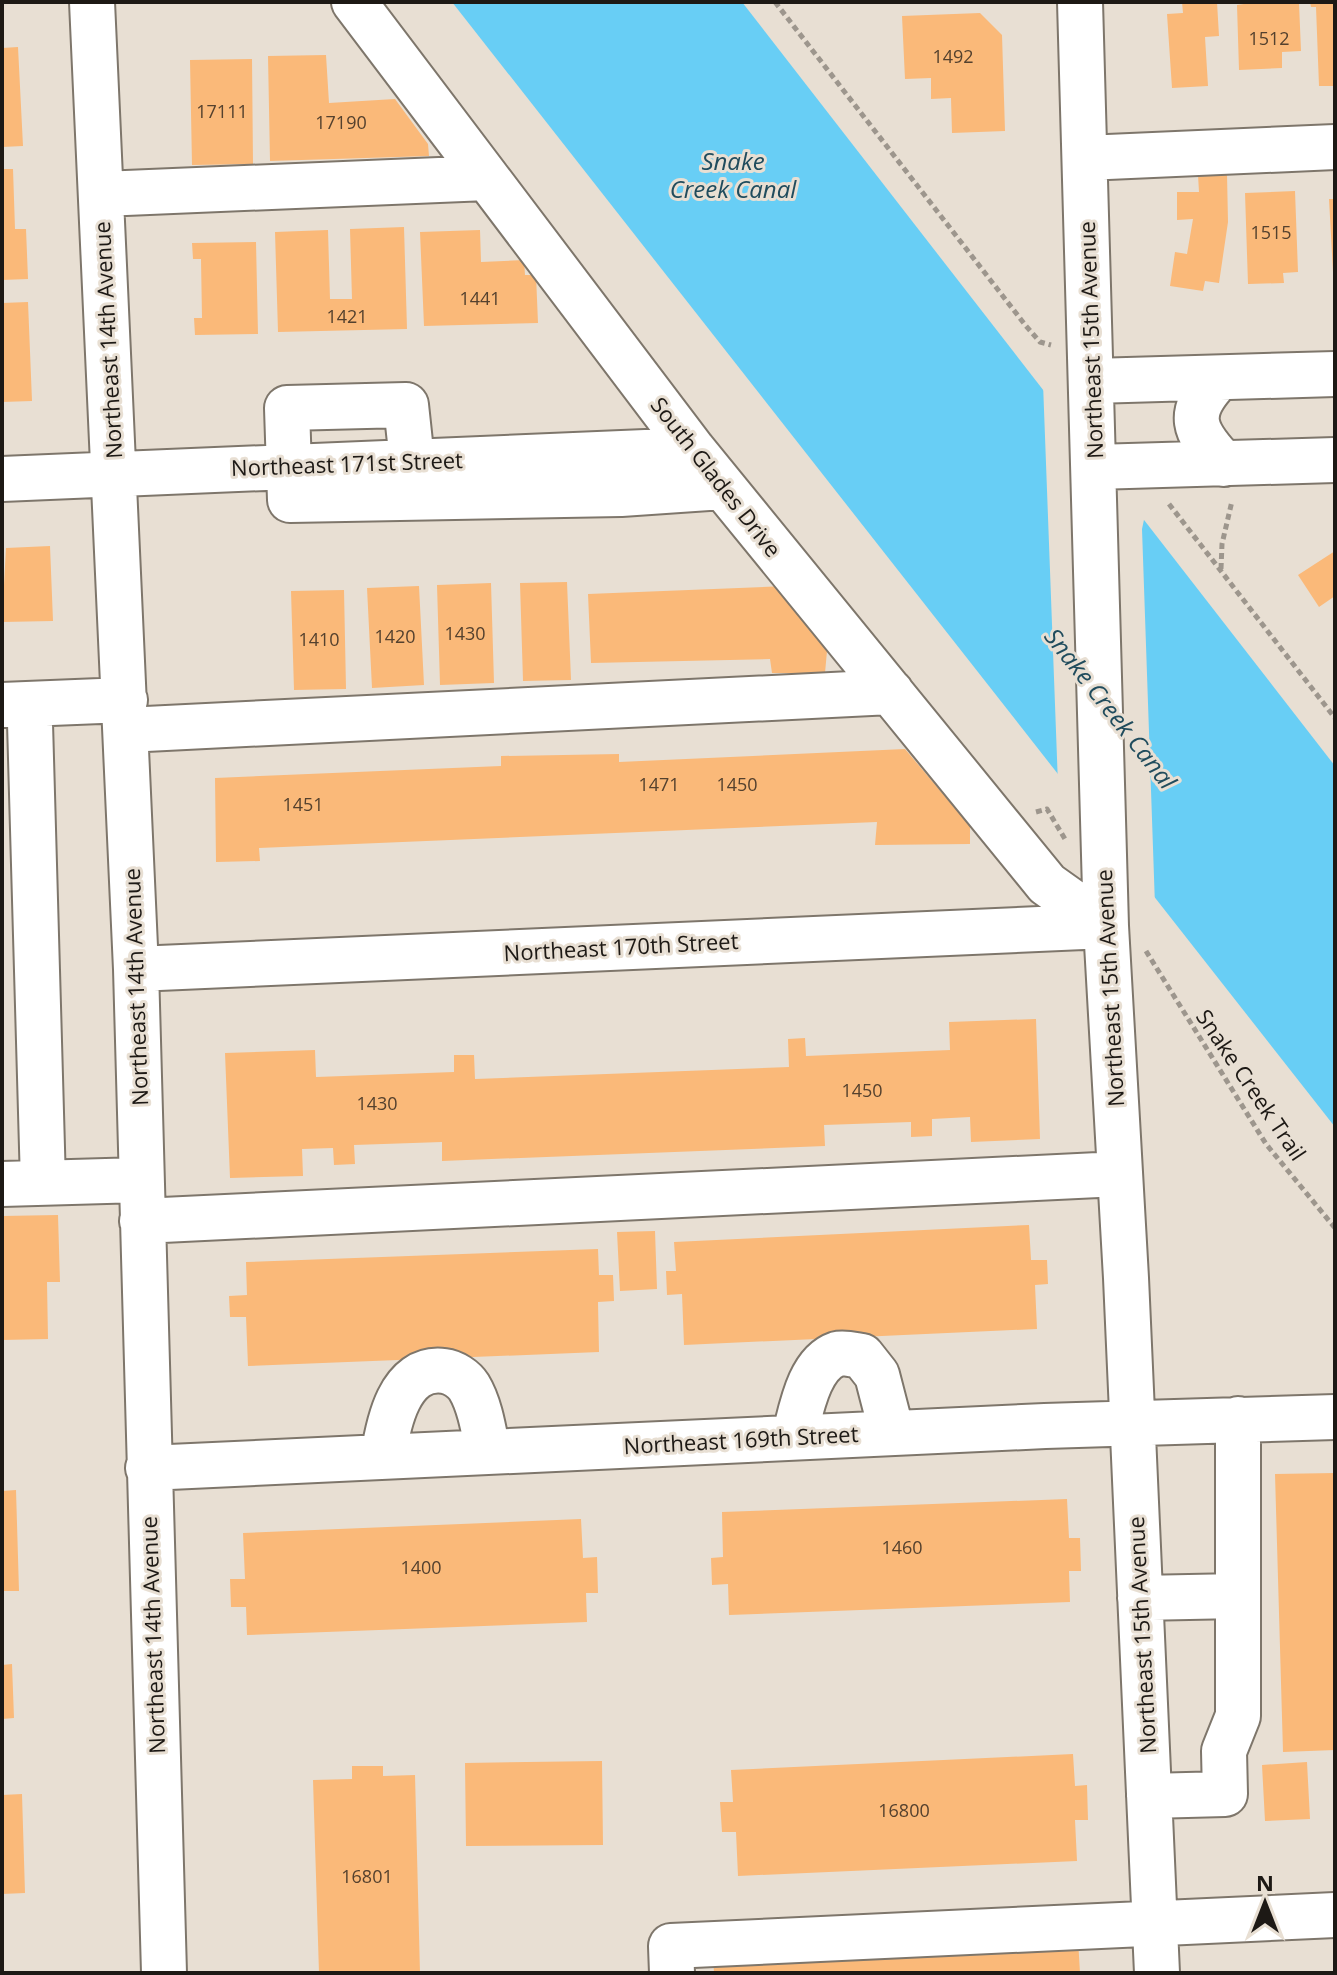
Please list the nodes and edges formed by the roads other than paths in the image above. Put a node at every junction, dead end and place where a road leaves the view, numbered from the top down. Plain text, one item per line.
1 (92, 2) edge
2 (354, 2) edge
3 (1080, 2) edge
4 (1335, 147) edge
5 (1085, 158) junction
6 (487, 178) junction
7 (102, 194) junction
8 (1335, 374) edge
9 (1218, 379) junction
10 (1093, 381) junction
11 (693, 450) junction
12 (1106, 457) junction
13 (1335, 460) edge
14 (412, 461) junction
15 (289, 467) junction
16 (619, 473) junction
17 (115, 474) junction
18 (2, 479) edge
19 (1228, 481) junction
20 (723, 487) junction
21 (891, 692) junction
22 (16, 714) edge
23 (125, 715) junction
24 (1105, 906) junction
25 (136, 969) junction
26 (1119, 1174) junction
27 (38, 1183) edge
28 (142, 1201) junction
29 (1335, 1417) edge
30 (1238, 1419) junction
31 (1132, 1422) junction
32 (892, 1433) junction
33 (794, 1437) junction
34 (488, 1452) junction
35 (383, 1457) junction
36 (148, 1468) junction
37 (1238, 1596) junction
38 (1140, 1598) junction
39 (1149, 1796) junction
40 (1335, 1915) edge
41 (1156, 1924) junction
42 (672, 1960) edge
43 (164, 1973) edge
44 (1157, 1973) edge

1 - 7 street, Northeast 14th Avenue
2 - 6 street, South Glades Drive
3 - 5 street, Northeast 15th Avenue
4 - 5 street
5 - 10 street, Northeast 15th Avenue
6 - 7 street
6 - 11 street, South Glades Drive
7 - 17 street, Northeast 14th Avenue
8 - 9 street
9 - 10 street
9 - 19 street
10 - 12 street, Northeast 15th Avenue
11 - 16 street, Northeast 171st Street
11 - 20 street, South Glades Drive
12 - 19 street
12 - 24 street, Northeast 15th Avenue
13 - 19 street
14 - 15 street, Northeast 171st Street
14 - 15 street
14 - 16 street, Northeast 171st Street
15 - 16 street
15 - 17 street, Northeast 171st Street
16 - 20 street
17 - 18 street, Northeast 171st Street
17 - 23 street, Northeast 14th Avenue
20 - 21 street, South Glades Drive
21 - 23 street
21 - 24 street, South Glades Drive
22 - 23 street
22 - 27 street
23 - 25 street, Northeast 14th Avenue
24 - 25 street, Northeast 170th Street
24 - 26 street, Northeast 15th Avenue
25 - 28 street, Northeast 14th Avenue
26 - 28 street
26 - 31 street, Northeast 15th Avenue
27 - 28 street
28 - 36 street, Northeast 14th Avenue
29 - 30 street, Northeast 169th Street
30 - 31 street, Northeast 169th Street
30 - 37 street
31 - 32 street, Northeast 169th Street
31 - 38 street, Northeast 15th Avenue
32 - 33 street, Northeast 169th Street
32 - 33 street
33 - 34 street, Northeast 169th Street
34 - 35 street, Northeast 169th Street
34 - 35 street
35 - 36 street, Northeast 169th Street
36 - 43 street, Northeast 14th Avenue
37 - 38 street
37 - 39 street
38 - 39 street, Northeast 15th Avenue
39 - 41 street, Northeast 15th Avenue
40 - 41 street
41 - 42 street
41 - 44 street, Northeast 15th Avenue

